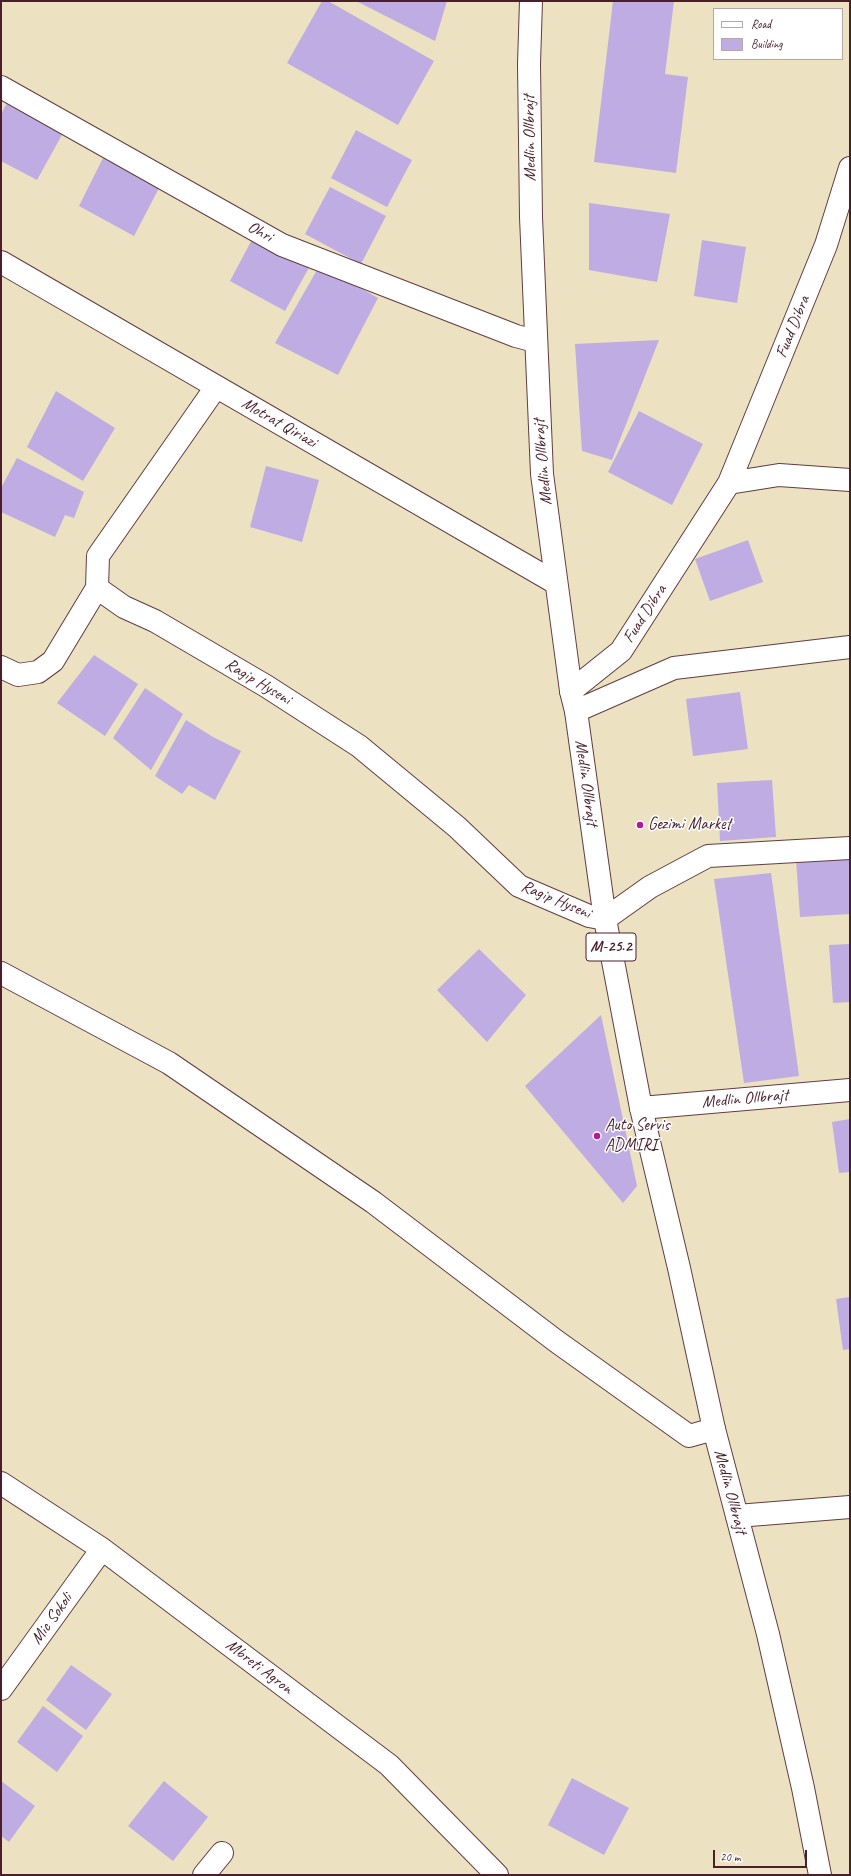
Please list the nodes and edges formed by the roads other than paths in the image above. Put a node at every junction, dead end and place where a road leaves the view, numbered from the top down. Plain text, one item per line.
1 (531, 1) edge
2 (1, 87) edge
3 (850, 168) edge
4 (1, 262) edge
5 (535, 341) junction
6 (216, 387) junction
7 (850, 480) edge
8 (729, 483) junction
9 (556, 583) junction
10 (98, 588) junction
11 (850, 647) edge
12 (1, 667) edge
13 (573, 701) junction
14 (850, 848) edge
15 (605, 919) junction
16 (1, 973) edge
17 (850, 1090) edge
18 (641, 1108) junction
19 (714, 1429) junction
20 (1, 1483) edge
21 (850, 1507) edge
22 (737, 1516) junction
23 (102, 1549) junction
24 (1, 1689) edge
25 (222, 1853) dead end
26 (204, 1875) edge
27 (497, 1875) edge
28 (820, 1875) edge

1 - 5 street, Medlin Ollbrajt / M-25.2
2 - 5 street, Ohri
3 - 8 street, Fuad Dibra
4 - 6 street, Motrat Qiriazi
5 - 9 street, Medlin Ollbrajt / M-25.2
6 - 9 street, Motrat Qiriazi
6 - 10 street
7 - 8 street
8 - 13 street, Fuad Dibra
9 - 13 street, Medlin Ollbrajt / M-25.2
10 - 12 street
10 - 15 street, Ragip Hyseni
11 - 13 street
13 - 15 street, Medlin Ollbrajt / M-25.2
14 - 15 street
15 - 18 street, Medlin Ollbrajt / M-25.2
16 - 19 street
17 - 18 street, Medlin Ollbrajt
18 - 19 street, Medlin Ollbrajt / M-25.2
19 - 22 street, Medlin Ollbrajt / M-25.2
20 - 23 street, Mbreti Agron
21 - 22 street
22 - 28 street, Medlin Ollbrajt / M-25.2
23 - 24 street, Mic Sokoli
23 - 27 street, Mbreti Agron
25 - 26 street

